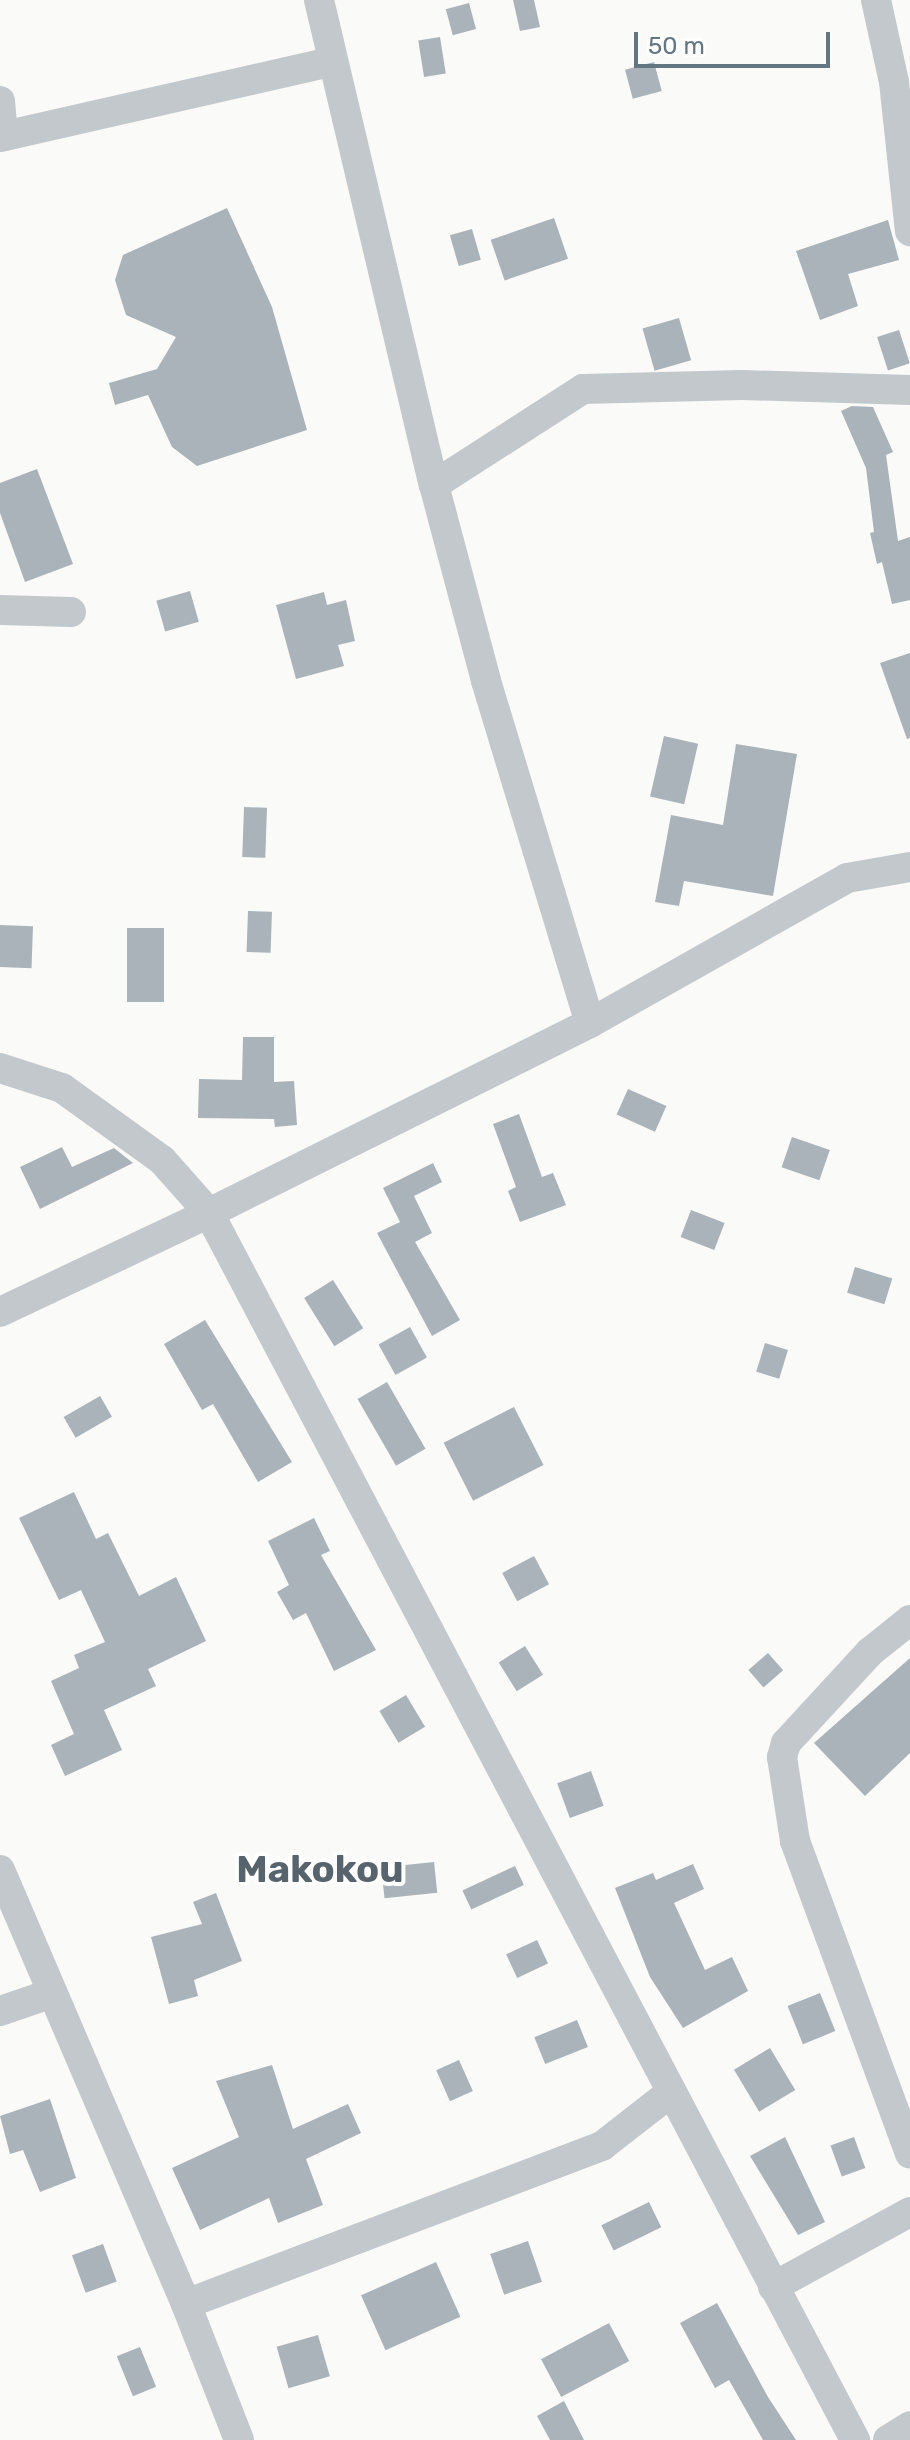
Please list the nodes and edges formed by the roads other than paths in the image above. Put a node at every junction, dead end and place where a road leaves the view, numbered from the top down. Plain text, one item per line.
1 (319, 0) edge
2 (876, 0) edge
3 (330, 62) junction
4 (0, 101) edge
5 (2, 136) edge
6 (910, 231) edge
7 (910, 390) edge
8 (434, 485) junction
9 (0, 610) edge
10 (71, 612) dead end
11 (910, 867) edge
12 (590, 1023) junction
13 (0, 1068) edge
14 (209, 1213) junction
15 (0, 1312) edge
16 (910, 1620) edge
17 (0, 1870) edge
18 (50, 1994) junction
19 (0, 2011) edge
20 (670, 2093) junction
21 (910, 2153) edge
22 (910, 2212) edge
23 (773, 2287) junction
24 (186, 2304) junction
25 (910, 2426) edge
26 (239, 2440) edge
27 (855, 2440) edge
28 (888, 2440) edge

1 - 3 street
2 - 6 street
3 - 5 street
3 - 8 street
4 - 5 street
7 - 8 street
8 - 12 street
9 - 10 street
11 - 12 street
12 - 14 street
13 - 14 street
14 - 15 street
14 - 20 street
16 - 21 street
17 - 18 street
18 - 19 street
18 - 24 street
20 - 23 street
20 - 24 street
22 - 23 street
23 - 27 street
24 - 26 street
25 - 28 street

